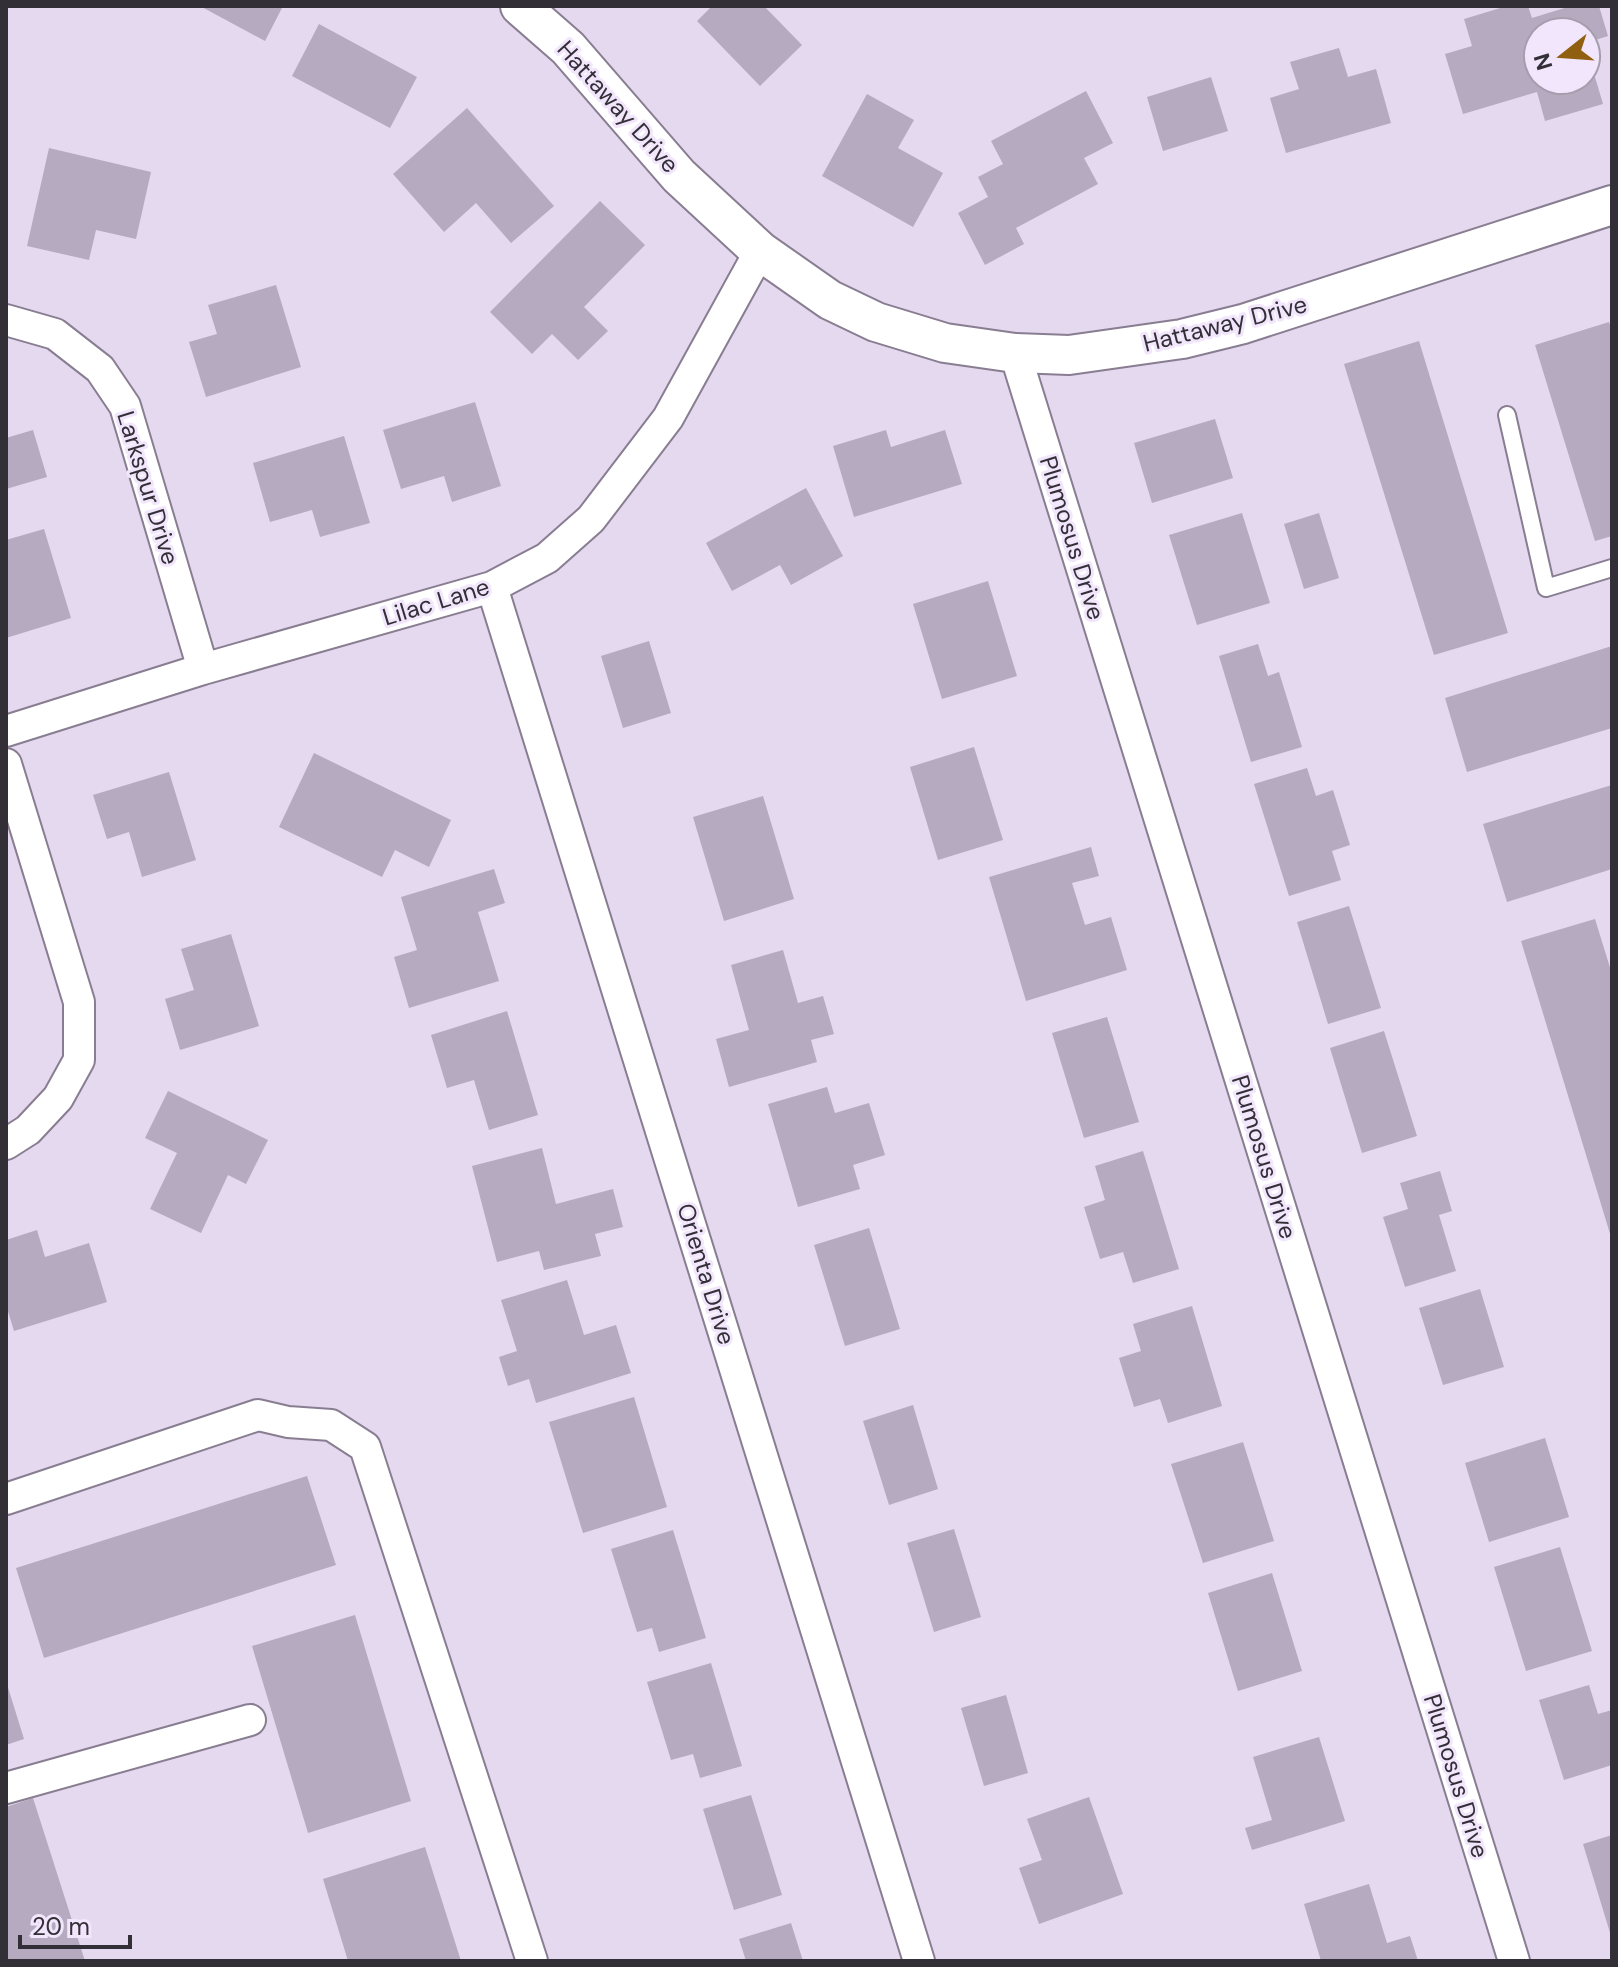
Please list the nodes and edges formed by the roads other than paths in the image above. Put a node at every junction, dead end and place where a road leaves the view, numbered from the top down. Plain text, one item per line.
1 (520, 6) edge
2 (1612, 205) edge
3 (760, 251) junction
4 (6, 320) edge
5 (1015, 353) junction
6 (1507, 415) dead end
7 (1612, 568) edge
8 (492, 587) junction
9 (203, 669) junction
10 (6, 731) edge
11 (6, 764) edge
12 (6, 1144) edge
13 (6, 1499) edge
14 (250, 1720) dead end
15 (6, 1788) edge
16 (532, 1961) edge
17 (919, 1961) edge
18 (1514, 1961) edge

1 - 3 street, Hattaway Drive
2 - 5 street, Hattaway Drive
3 - 5 street, Hattaway Drive
3 - 8 street, Lilac Lane
4 - 9 street, Larkspur Drive
5 - 18 street, Plumosus Drive
6 - 7 lane
8 - 9 street, Lilac Lane
8 - 17 street, Orienta Drive
9 - 10 street, Lilac Lane
11 - 12 street
13 - 16 street
14 - 15 street

